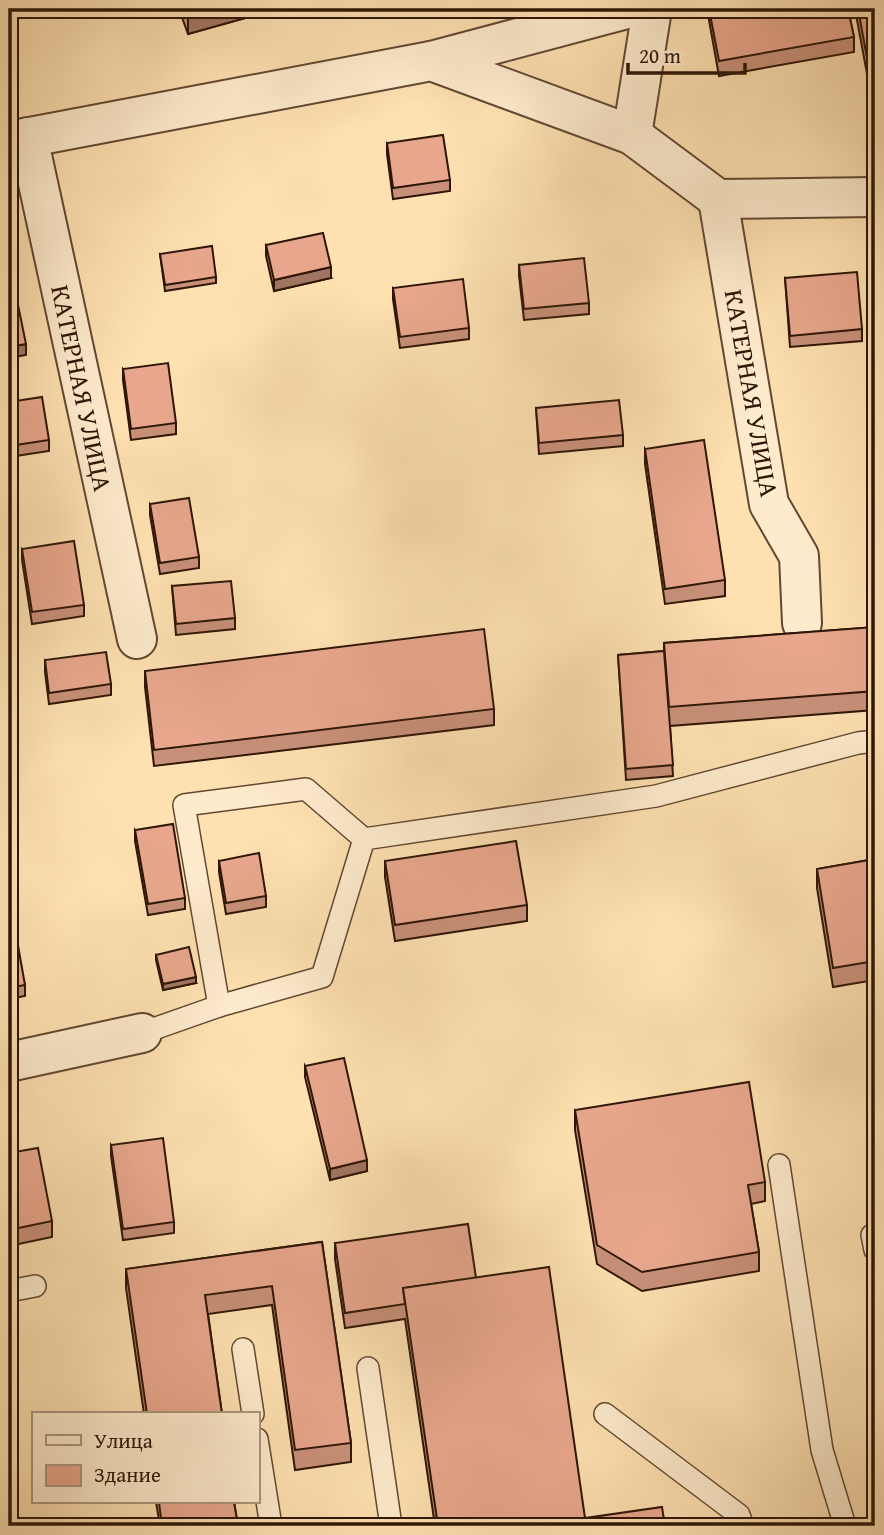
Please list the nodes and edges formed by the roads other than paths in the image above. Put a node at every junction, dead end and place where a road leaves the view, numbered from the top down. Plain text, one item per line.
1 (627, 9) edge
2 (652, 9) edge
3 (432, 61) junction
4 (632, 135) junction
5 (18, 139) edge
6 (875, 197) edge
7 (718, 199) junction
8 (802, 623) dead end
9 (136, 639) dead end
10 (875, 741) edge
11 (364, 839) junction
12 (219, 1006) junction
13 (142, 1033) joint
14 (9, 1062) edge
15 (779, 1164) dead end
16 (35, 1286) dead end
17 (9, 1292) edge
18 (243, 1349) dead end
19 (368, 1368) dead end
20 (253, 1412) edge
21 (605, 1414) dead end
22 (259, 1451) edge
23 (271, 1526) edge
24 (391, 1526) edge
25 (743, 1526) edge
26 (845, 1526) edge

1 - 3 street, КАТЕРНАЯ УЛИЦА
2 - 4 street
3 - 4 street
3 - 5 street, КАТЕРНАЯ УЛИЦА
4 - 7 street
5 - 9 street, КАТЕРНАЯ УЛИЦА
6 - 7 street
7 - 8 street, КАТЕРНАЯ УЛИЦА
10 - 11 lane
11 - 12 lane
11 - 12 lane
12 - 13 lane
13 - 14 street
15 - 26 lane
16 - 17 lane
18 - 20 lane
19 - 24 lane
21 - 25 lane
22 - 23 lane

